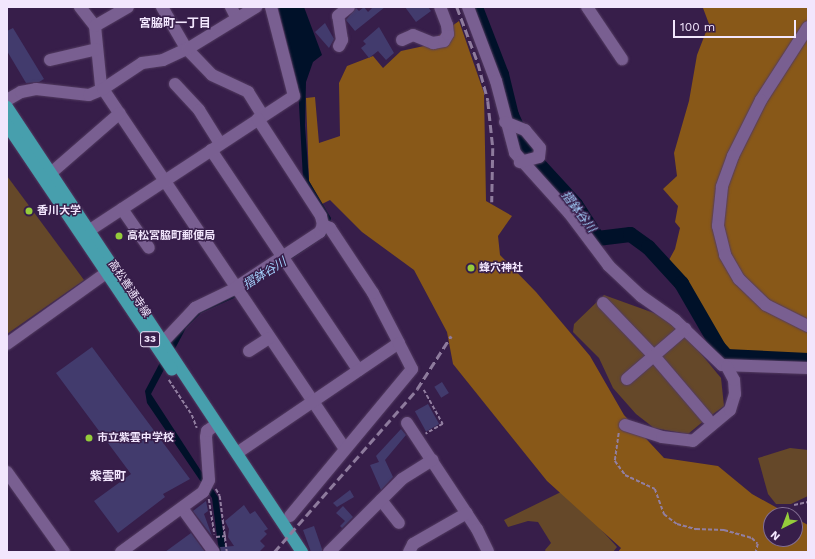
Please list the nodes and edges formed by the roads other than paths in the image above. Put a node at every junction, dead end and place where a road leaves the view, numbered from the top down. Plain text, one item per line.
1 (80, 7) edge
2 (128, 7) edge
3 (162, 7) edge
4 (231, 7) edge
5 (256, 7) edge
6 (271, 7) edge
7 (349, 7) edge
8 (440, 7) edge
9 (468, 7) edge
10 (587, 7) edge
11 (237, 19) junction
12 (95, 26) junction
13 (808, 27) edge
14 (402, 40) dead end
15 (339, 46) dead end
16 (186, 48) junction
17 (97, 49) junction
18 (622, 59) dead end
19 (50, 60) dead end
20 (175, 84) dead end
21 (103, 89) junction
22 (7, 100) edge
23 (7, 107) edge
24 (120, 114) junction
25 (261, 118) junction
26 (505, 122) junction
27 (7, 125) edge
28 (216, 147) junction
29 (520, 162) junction
30 (51, 173) junction
31 (164, 181) junction
32 (122, 209) junction
33 (326, 226) junction
34 (90, 230) junction
35 (149, 248) dead end
36 (284, 260) junction
37 (106, 273) junction
38 (238, 291) junction
39 (603, 303) dead end
40 (808, 326) edge
41 (685, 329) junction
42 (269, 338) junction
43 (163, 342) junction
44 (399, 343) junction
45 (7, 344) edge
46 (249, 351) dead end
47 (654, 356) junction
48 (726, 366) junction
49 (808, 368) edge
50 (358, 370) junction
51 (627, 379) dead end
52 (312, 402) junction
53 (707, 418) dead end
54 (408, 423) dead end
55 (625, 425) road end
56 (214, 426) junction
57 (345, 449) junction
58 (240, 451) dead end
59 (432, 460) junction
60 (7, 473) edge
61 (381, 500) junction
62 (182, 508) junction
63 (467, 513) junction
64 (290, 516) dead end
65 (399, 523) dead end
66 (138, 547) edge
67 (215, 547) edge
68 (64, 552) edge
69 (121, 552) edge
70 (294, 552) edge
71 (302, 552) edge
72 (330, 552) edge
73 (409, 552) edge
74 (488, 552) edge

1 - 12 street
2 - 12 street
3 - 16 street
4 - 11 street
5 - 11 street
6 - 25 street
7 - 15 street
8 - 14 street
9 - 26 street
10 - 18 street
11 - 16 street
12 - 17 street
13 - 40 street
16 - 21 street
16 - 25 street
17 - 19 street
17 - 21 street
20 - 28 street
21 - 22 street
21 - 24 street
23 - 30 main road, 高松善通寺線 / 33
24 - 30 street
24 - 31 street
25 - 28 street
25 - 33 street
26 - 29 street
26 - 29 street
27 - 37 main road, 高松善通寺線 / 33
28 - 31 street
28 - 36 street
29 - 41 street
30 - 34 main road, 高松善通寺線 / 33
31 - 32 street
31 - 38 street
32 - 34 street
32 - 35 street
33 - 36 street
33 - 44 street
34 - 43 main road, 高松善通寺線 / 33
36 - 38 street
36 - 50 street
37 - 45 street
37 - 56 main road, 高松善通寺線 / 33
38 - 42 street
38 - 43 street
39 - 47 street
41 - 47 street
41 - 48 street
42 - 46 street
42 - 52 street
43 - 56 main road, 高松善通寺線 / 33
44 - 50 street
44 - 57 street
47 - 51 street
47 - 53 street
48 - 49 street
48 - 55 street
50 - 52 street
52 - 57 street
52 - 58 street
54 - 59 street
56 - 62 street
56 - 70 main road, 高松善通寺線 / 33
56 - 71 main road, 高松善通寺線 / 33
57 - 64 street
59 - 61 street
59 - 63 street
60 - 68 street
61 - 65 street
61 - 72 street
62 - 66 street
62 - 67 street
63 - 73 street
63 - 74 street
66 - 69 street

